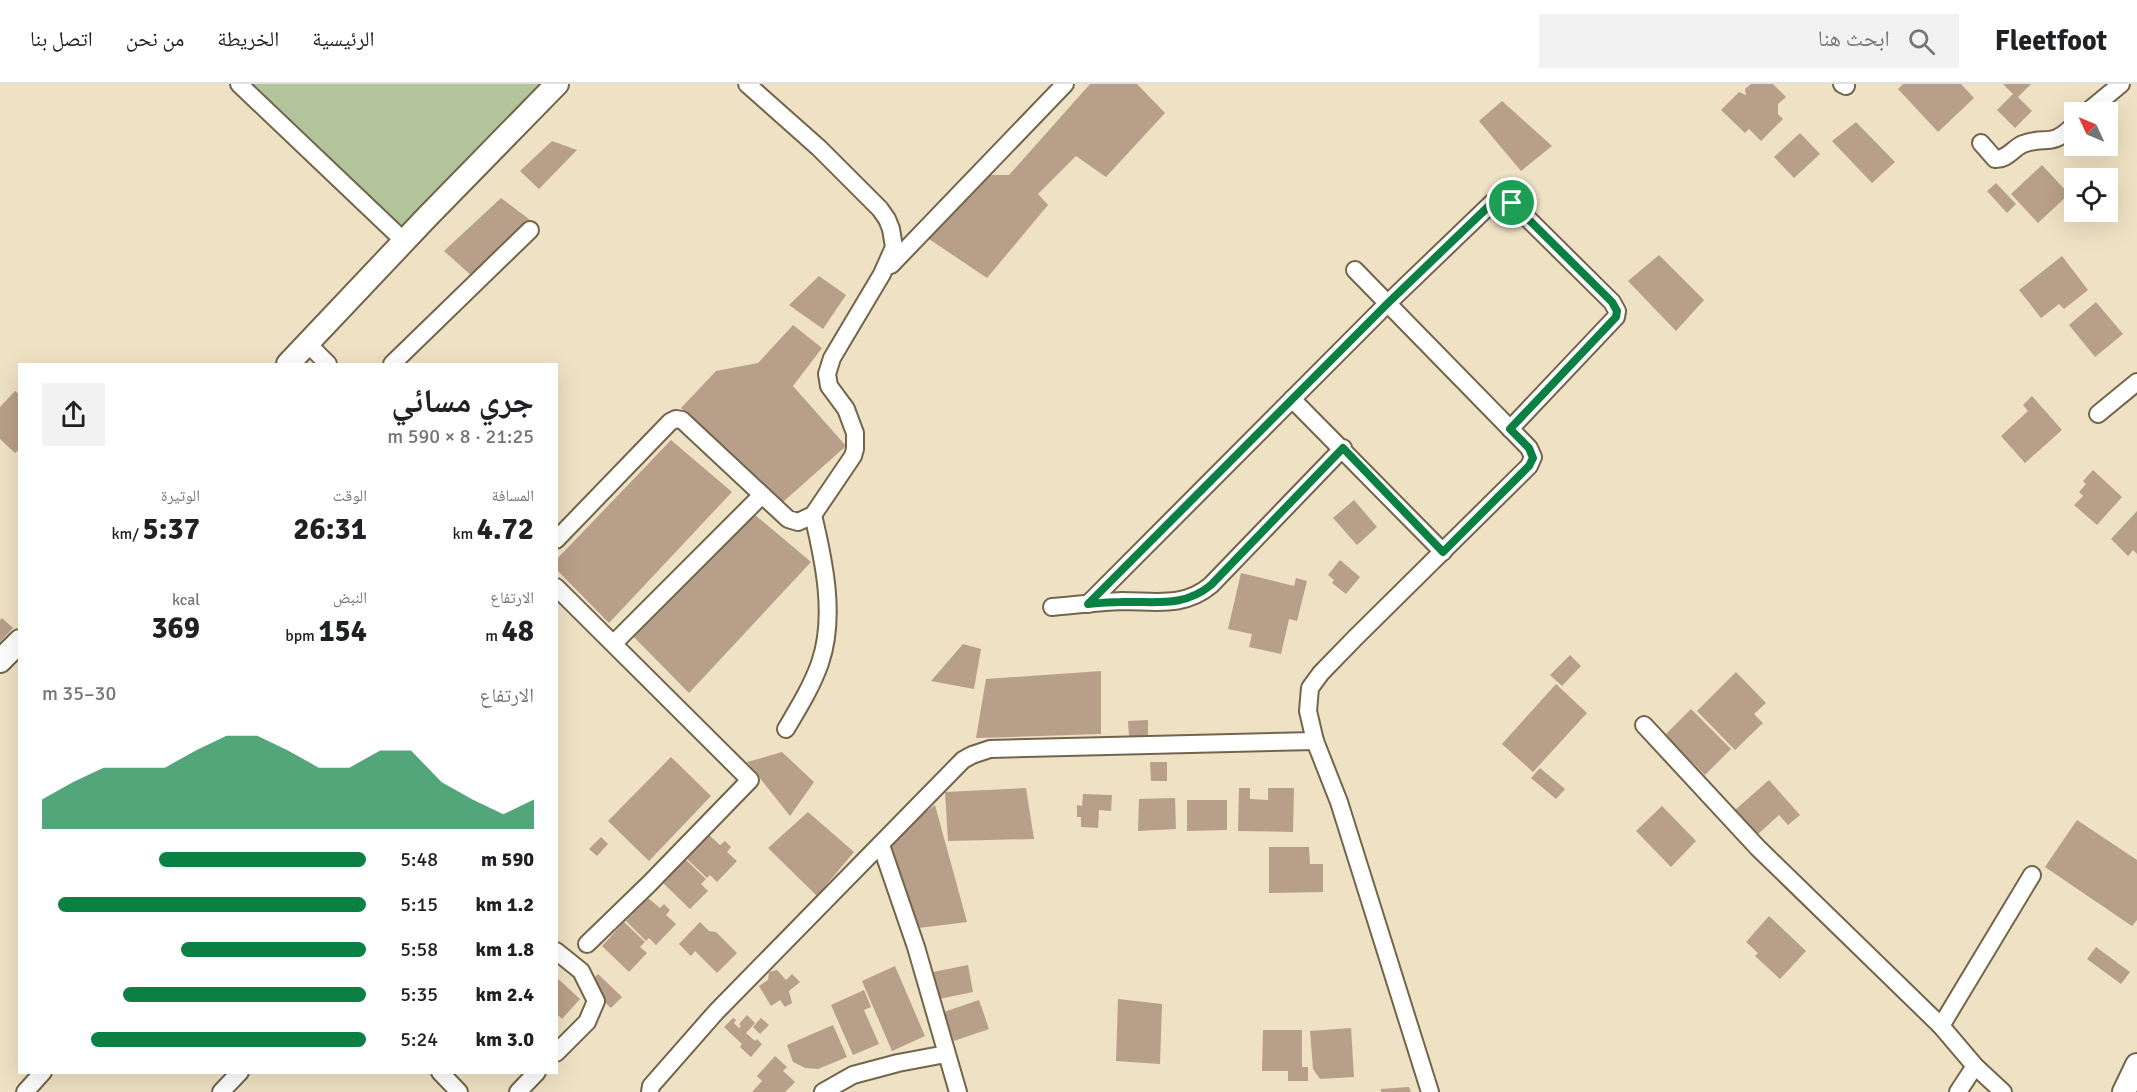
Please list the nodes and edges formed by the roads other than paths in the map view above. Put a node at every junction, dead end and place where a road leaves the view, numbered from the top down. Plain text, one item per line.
1 (238, 84) edge
2 (557, 84) edge
3 (747, 84) edge
4 (1065, 84) edge
5 (2121, 84) edge
6 (2099, 102) edge
7 (2064, 136) edge
8 (1980, 143) dead end
9 (530, 230) dead end
10 (404, 241) junction
11 (1355, 270) dead end
12 (882, 274) junction
13 (1388, 303) junction
14 (308, 344) junction
15 (289, 363) edge
16 (327, 363) edge
17 (393, 363) edge
18 (2137, 382) edge
19 (1292, 399) junction
20 (2098, 414) dead end
21 (1510, 429) junction
22 (1343, 448) junction
23 (762, 495) junction
24 (813, 515) junction
25 (558, 538) edge
26 (1443, 552) junction
27 (558, 589) edge
28 (1088, 604) junction
29 (1052, 607) dead end
30 (614, 644) junction
31 (1644, 725) dead end
32 (786, 729) dead end
33 (1315, 741) junction
34 (881, 844) junction
35 (2032, 875) dead end
36 (587, 944) dead end
37 (558, 953) edge
38 (1941, 1026) junction
39 (558, 1051) edge
40 (946, 1054) junction
41 (1975, 1065) junction
42 (2137, 1065) edge
43 (41, 1074) edge
44 (238, 1074) edge
45 (442, 1074) edge
46 (535, 1074) edge
47 (25, 1092) edge
48 (220, 1092) edge
49 (459, 1092) edge
50 (518, 1092) edge
51 (650, 1092) edge
52 (823, 1092) edge
53 (958, 1092) edge
54 (1430, 1092) edge
55 (1958, 1092) edge
56 (2003, 1092) edge
57 (2124, 1092) edge

1 - 10 street
2 - 10 main road
3 - 12 street
4 - 12 street
5 - 6 street
7 - 8 street
9 - 17 street
10 - 14 main road
11 - 13 street
12 - 24 street
13 - 19 street
13 - 21 street
13 - 21 street
14 - 15 main road
14 - 16 street
18 - 20 street
19 - 22 street
19 - 28 street
21 - 26 street
22 - 26 street
22 - 28 street
23 - 24 street
23 - 25 street
23 - 30 street
24 - 32 street
26 - 33 street
27 - 30 street
28 - 29 street
30 - 36 street
31 - 38 street
33 - 34 street
33 - 54 street
34 - 40 street
34 - 51 street
35 - 38 street
37 - 39 street
38 - 41 street
40 - 52 street
40 - 53 street
41 - 55 street
41 - 56 street
42 - 57 main road
43 - 47 street
44 - 48 street
45 - 49 street
46 - 50 street

